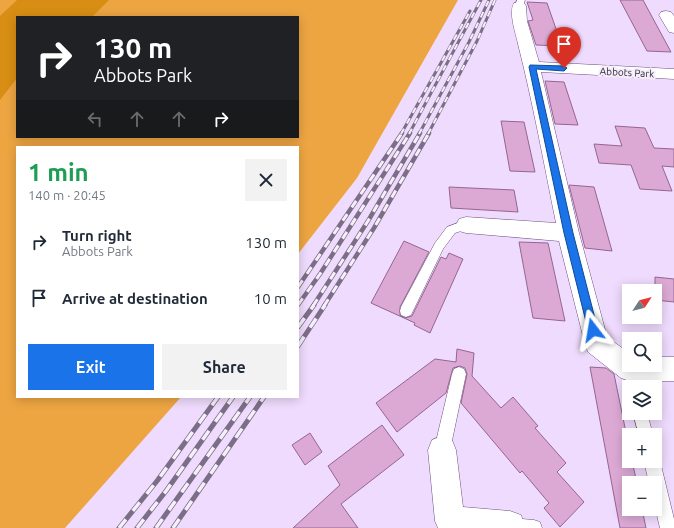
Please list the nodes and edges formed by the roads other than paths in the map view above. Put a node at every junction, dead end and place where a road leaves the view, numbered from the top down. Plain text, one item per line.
1 (520, 3) edge
2 (666, 15) dead end
3 (674, 29) edge
4 (532, 67) junction
5 (674, 74) edge
6 (466, 225) joint
7 (568, 233) junction
8 (406, 311) dead end
9 (674, 369) edge
10 (459, 374) dead end
11 (632, 378) edge
12 (442, 450) joint
13 (654, 468) edge
14 (447, 525) edge
15 (522, 527) edge
16 (668, 528) edge

1 - 4 street
2 - 3 street
4 - 5 street, Abbots Park
4 - 7 street
6 - 7 street
6 - 8 lane
7 - 11 street
9 - 11 street
10 - 12 lane
12 - 14 street
13 - 16 lane
14 - 15 street

